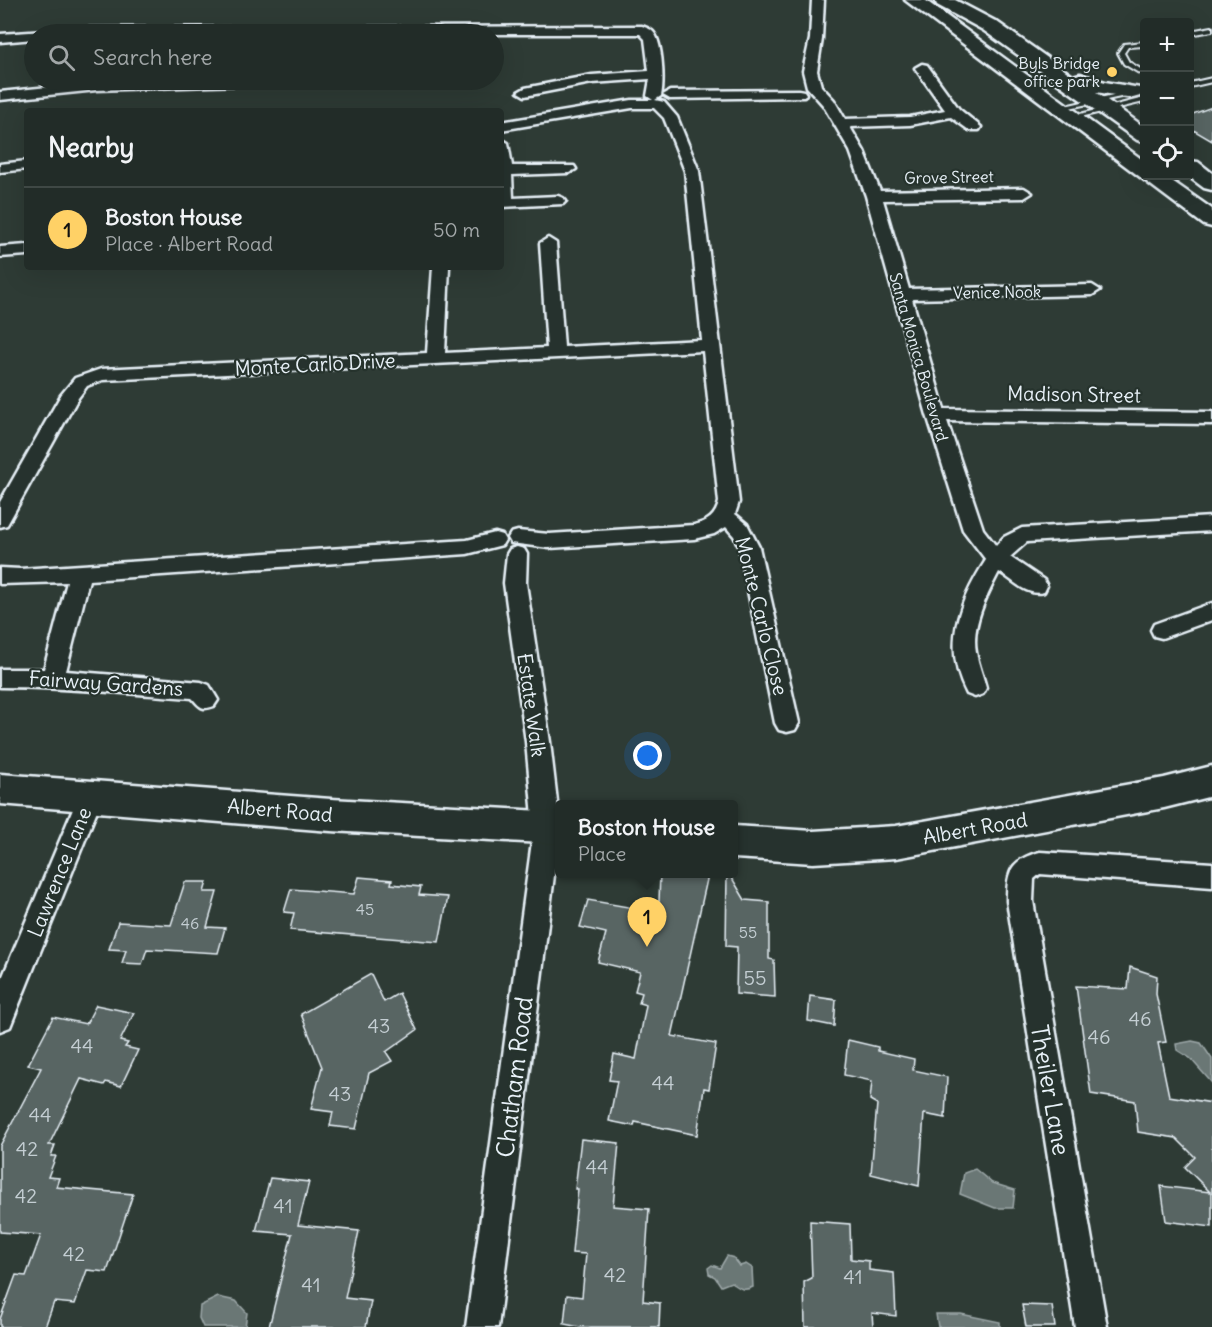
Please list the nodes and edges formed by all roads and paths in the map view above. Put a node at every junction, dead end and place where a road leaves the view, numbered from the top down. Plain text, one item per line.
1 (818, 0) edge
2 (914, 0) edge
3 (942, 0) edge
4 (1212, 29) edge
5 (504, 32) edge
6 (1194, 32) edge
7 (24, 36) edge
8 (0, 38) edge
9 (1140, 44) edge
10 (1033, 56) junction
11 (1140, 64) edge
12 (1131, 67) junction
13 (922, 68) dead end
14 (1140, 72) edge
15 (1212, 80) edge
16 (1194, 84) edge
17 (804, 89) junction
18 (58, 90) edge
19 (525, 92) dead end
20 (1140, 94) edge
21 (1140, 94) edge
22 (1140, 94) edge
23 (0, 96) edge
24 (663, 97) junction
25 (1101, 105) junction
26 (954, 112) junction
27 (1066, 113) junction
28 (840, 123) junction
29 (504, 125) edge
30 (974, 127) dead end
31 (1140, 132) edge
32 (504, 160) edge
33 (24, 165) edge
34 (0, 168) edge
35 (1140, 168) edge
36 (569, 169) dead end
37 (1194, 170) edge
38 (506, 171) junction
39 (1157, 180) edge
40 (1212, 183) edge
41 (1024, 193) dead end
42 (874, 196) junction
43 (558, 201) dead end
44 (1212, 220) edge
45 (548, 243) dead end
46 (24, 250) edge
47 (0, 252) edge
48 (441, 270) edge
49 (1092, 290) dead end
50 (901, 294) junction
51 (710, 345) junction
52 (556, 352) junction
53 (436, 358) junction
54 (936, 415) junction
55 (1212, 418) edge
56 (725, 517) junction
57 (0, 520) edge
58 (1212, 524) edge
59 (508, 548) junction
60 (997, 558) junction
61 (80, 574) junction
62 (0, 576) edge
63 (1036, 586) dead end
64 (1212, 611) edge
65 (1162, 630) dead end
66 (0, 678) edge
67 (53, 678) junction
68 (975, 688) dead end
69 (206, 700) dead end
70 (787, 723) dead end
71 (1212, 782) edge
72 (0, 789) edge
73 (91, 795) junction
74 (554, 827) edge
75 (738, 842) edge
76 (1212, 875) edge
77 (0, 1017) edge
78 (482, 1327) edge
79 (1091, 1327) edge

1 - 17 street
2 - 27 main road
3 - 10 main road
4 - 6 lane
5 - 24 street
7 - 8 street
9 - 12 lane
10 - 20 main road
10 - 25 main road
11 - 12 lane
12 - 14 lane
13 - 26 street
15 - 16 lane
17 - 24 street
17 - 28 street, Santa Monica Boulevard
18 - 23 street
19 - 24 street
21 - 25 lane
22 - 25 lane
24 - 29 street
24 - 51 street
25 - 27 lane
25 - 27 lane
25 - 31 main road
26 - 28 street
26 - 30 street
27 - 35 main road
28 - 42 street, Santa Monica Boulevard
32 - 38 street
33 - 34 street
36 - 38 street
37 - 40 main road
38 - 43 street
39 - 44 main road
41 - 42 street, Grove Street
42 - 50 street, Santa Monica Boulevard
45 - 52 street
46 - 47 street
48 - 53 street
49 - 50 street, Venice Nook
50 - 54 street, Santa Monica Boulevard
51 - 52 street, Monte Carlo Drive
51 - 56 street
52 - 53 street, Monte Carlo Drive
53 - 57 street, Monte Carlo Drive
54 - 55 street, Madison Street
54 - 60 street, Santa Monica Boulevard
56 - 59 street
56 - 70 street, Monte Carlo Close
58 - 60 street
59 - 61 street
59 - 74 street, Estate Walk
60 - 63 street, Santa Monica Boulevard
60 - 68 street
61 - 62 street
61 - 67 street
64 - 65 street
66 - 67 street, Fairway Gardens
67 - 69 street, Fairway Gardens
71 - 75 main road, Albert Road
72 - 73 main road, Albert Road
73 - 74 main road, Albert Road
73 - 77 street, Lawrence Lane
74 - 78 street, Chatham Road
76 - 79 street, Theiler Lane

